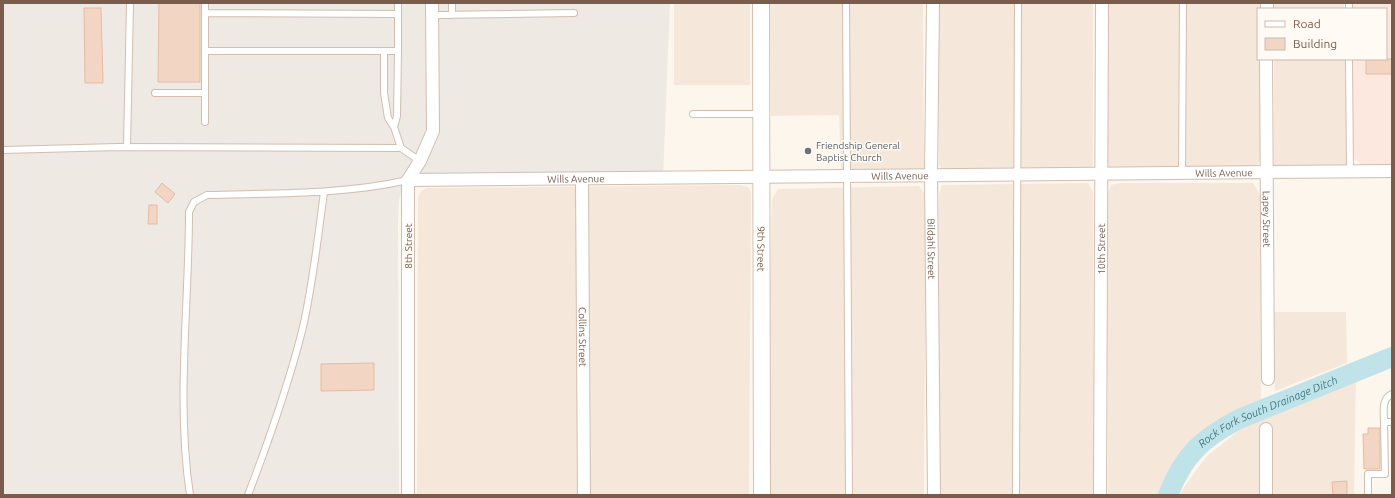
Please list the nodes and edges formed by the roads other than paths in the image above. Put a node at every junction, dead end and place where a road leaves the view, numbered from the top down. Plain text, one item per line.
1 (130, 3) edge
2 (205, 3) edge
3 (398, 3) edge
4 (452, 3) edge
5 (762, 3) edge
6 (846, 3) edge
7 (933, 3) edge
8 (1018, 3) edge
9 (1102, 3) edge
10 (1183, 3) edge
11 (432, 9) edge
12 (205, 13) junction
13 (574, 13) dead end
14 (398, 14) junction
15 (452, 15) junction
16 (204, 51) junction
17 (384, 51) junction
18 (398, 51) junction
19 (1266, 60) edge
20 (1349, 60) edge
21 (155, 93) dead end
22 (204, 93) junction
23 (693, 114) dead end
24 (762, 114) junction
25 (205, 122) dead end
26 (394, 127) junction
27 (126, 146) junction
28 (401, 148) junction
29 (3, 150) edge
30 (420, 161) junction
31 (1350, 171) junction
32 (1392, 171) edge
33 (1266, 172) junction
34 (1182, 173) junction
35 (1017, 174) junction
36 (1100, 174) junction
37 (932, 175) junction
38 (847, 176) junction
39 (762, 177) junction
40 (582, 179) junction
41 (408, 180) junction
42 (324, 192) junction
43 (1268, 379) dead end
44 (1392, 394) edge
45 (1384, 422) junction
46 (1392, 422) edge
47 (1266, 429) dead end
48 (1385, 474) junction
49 (1392, 474) edge
50 (190, 495) edge
51 (248, 495) edge
52 (408, 495) edge
53 (584, 495) edge
54 (762, 495) edge
55 (849, 495) edge
56 (934, 495) edge
57 (1016, 495) edge
58 (1100, 495) edge
59 (1266, 495) edge
60 (1368, 495) edge

1 - 27 lane
2 - 12 lane
3 - 14 lane
4 - 15 lane
5 - 24 street, 9th Street
6 - 38 lane
7 - 37 street, Bildahl Street
8 - 35 lane
9 - 36 street, 10th Street
10 - 34 lane
11 - 15 lane
11 - 30 street
12 - 14 lane
12 - 16 lane
13 - 15 lane
14 - 18 lane
16 - 17 lane
16 - 22 lane
17 - 18 lane
17 - 26 lane
18 - 26 lane
19 - 33 street, Lapey Street
20 - 31 lane
21 - 22 lane
22 - 25 lane
23 - 24 lane
24 - 39 street, 9th Street
26 - 28 lane
27 - 28 lane
27 - 29 lane
28 - 30 lane
30 - 41 street
31 - 32 street, Wills Avenue
31 - 33 street, Wills Avenue
33 - 34 street, Wills Avenue
33 - 43 street, Lapey Street
34 - 36 street, Wills Avenue
35 - 36 street, Wills Avenue
35 - 37 street, Wills Avenue
35 - 57 lane
36 - 58 street, 10th Street
37 - 38 street, Wills Avenue
37 - 56 street, Bildahl Street
38 - 39 street, Wills Avenue
38 - 55 lane
39 - 40 street, Wills Avenue
39 - 54 street, 9th Street
40 - 41 street, Wills Avenue
40 - 53 street, Collins Street
41 - 42 lane
41 - 52 street, 8th Street
42 - 50 lane
42 - 51 lane
44 - 45 lane
45 - 46 lane
45 - 48 lane
47 - 59 street
48 - 49 lane
48 - 60 lane

